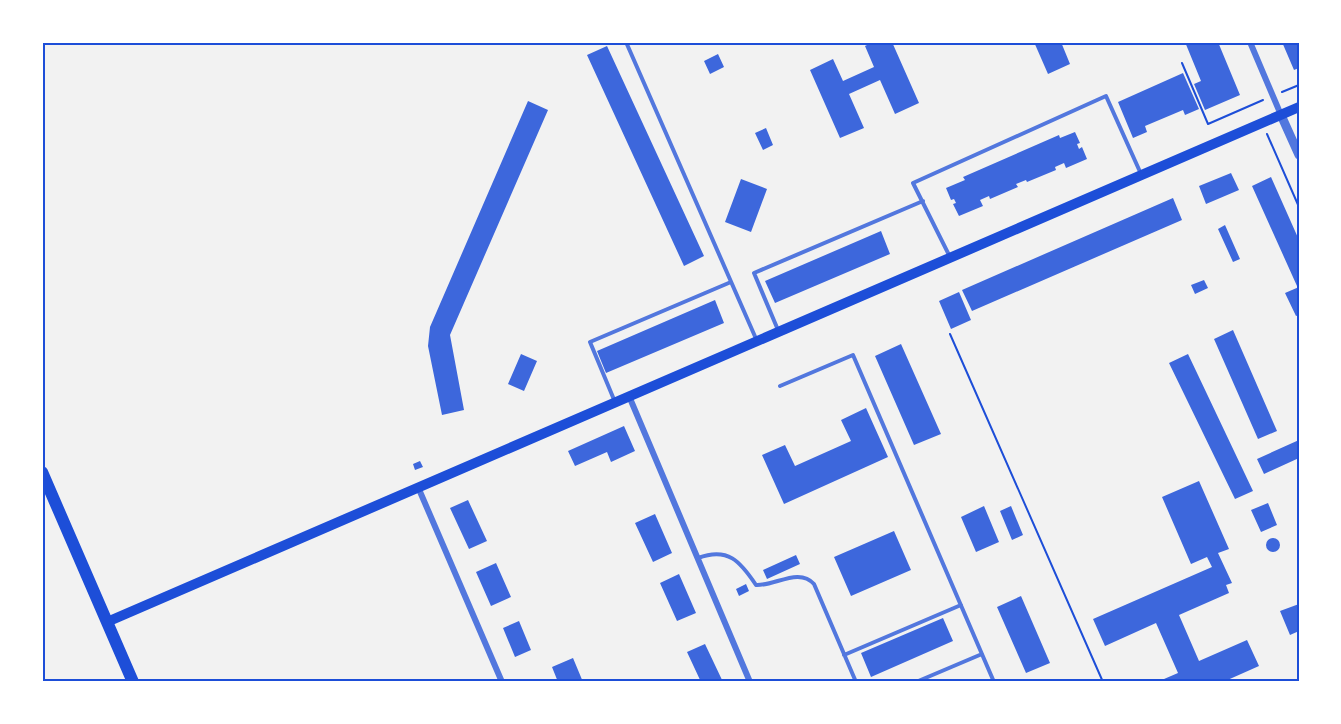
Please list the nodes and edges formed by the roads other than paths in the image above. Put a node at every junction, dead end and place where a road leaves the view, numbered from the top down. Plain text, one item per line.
1 (626, 42) edge
2 (1250, 42) edge
3 (1299, 107) edge
4 (1281, 115) junction
5 (1299, 155) edge
6 (1141, 175) junction
7 (923, 201) junction
8 (951, 258) junction
9 (731, 282) junction
10 (779, 332) junction
11 (757, 341) junction
12 (780, 386) dead end
13 (629, 396) junction
14 (615, 402) junction
15 (42, 472) edge
16 (418, 487) junction
17 (698, 558) junction
18 (961, 605) junction
19 (106, 622) junction
20 (982, 654) junction
21 (844, 655) junction
22 (133, 682) edge
23 (502, 682) edge
24 (750, 682) edge
25 (856, 682) edge
26 (916, 682) edge
27 (994, 682) edge

1 - 9 lane
2 - 4 street
3 - 4 main road
4 - 5 street
4 - 6 main road
6 - 7 lane
6 - 8 main road
7 - 8 lane
7 - 10 lane
8 - 10 main road
9 - 11 lane
9 - 14 lane
10 - 11 main road
11 - 13 main road
12 - 18 lane
13 - 14 main road
13 - 17 street
14 - 16 main road
15 - 19 main road
16 - 19 main road
16 - 23 street
17 - 21 lane
17 - 24 street
18 - 20 lane
18 - 21 lane
19 - 22 main road
20 - 26 lane
20 - 27 lane
21 - 25 lane

